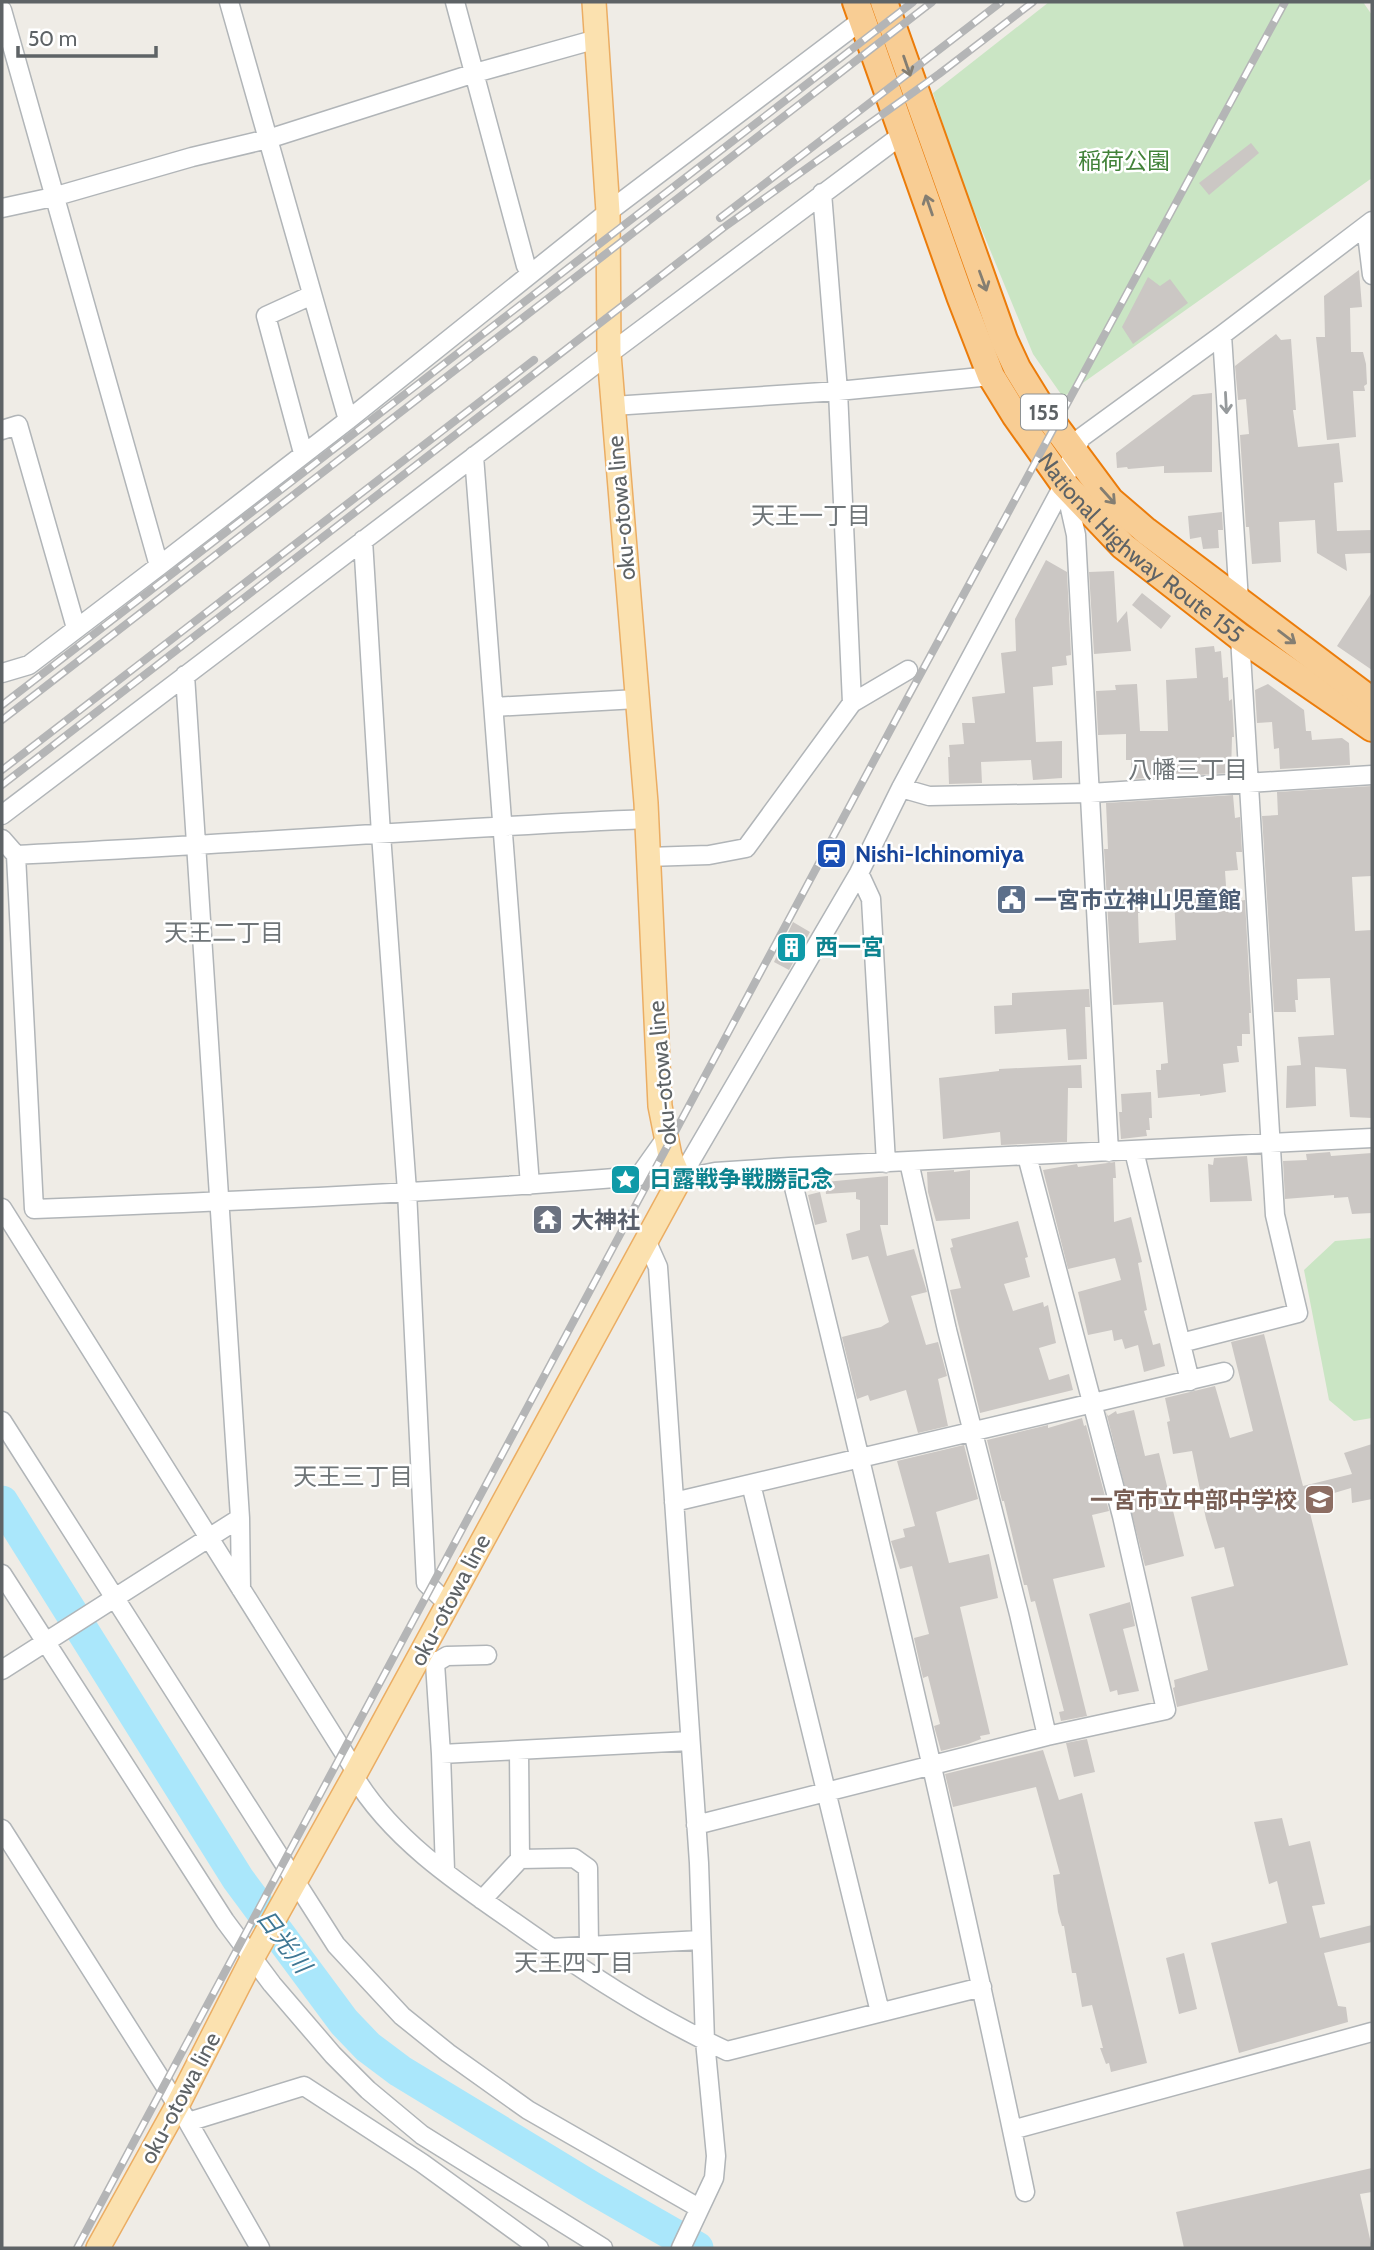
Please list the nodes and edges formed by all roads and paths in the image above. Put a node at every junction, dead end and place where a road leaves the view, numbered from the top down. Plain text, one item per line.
1 (229, 2) edge
2 (455, 2) edge
3 (594, 2) edge
4 (884, 2) edge
5 (2, 10) edge
6 (859, 11) edge
7 (597, 39) junction
8 (475, 73) junction
9 (903, 134) junction
10 (268, 139) junction
11 (822, 193) junction
12 (53, 197) junction
13 (2, 208) edge
14 (607, 212) junction
15 (1369, 224) edge
16 (534, 271) junction
17 (1372, 275) edge
18 (312, 295) junction
19 (1222, 335) junction
20 (609, 354) junction
21 (991, 376) junction
22 (838, 391) junction
23 (613, 406) junction
24 (348, 420) junction
25 (2, 430) edge
26 (1073, 452) junction
27 (303, 453) junction
28 (474, 456) junction
29 (1064, 485) junction
30 (363, 540) junction
31 (159, 566) junction
32 (1238, 601) junction
33 (76, 628) junction
34 (1240, 637) junction
35 (908, 670) dead end
36 (2, 673) edge
37 (185, 675) junction
38 (637, 699) junction
39 (1372, 701) edge
40 (852, 703) junction
41 (494, 707) junction
42 (1372, 728) edge
43 (1372, 775) edge
44 (1249, 783) junction
45 (901, 788) junction
46 (1090, 793) junction
47 (2, 815) edge
48 (646, 819) junction
49 (504, 825) junction
50 (381, 834) junction
51 (2, 839) edge
52 (195, 847) junction
53 (16, 855) junction
54 (647, 858) junction
55 (859, 873) junction
56 (666, 1138) junction
57 (1372, 1138) edge
58 (1271, 1143) junction
59 (1134, 1151) junction
60 (1109, 1152) junction
61 (1027, 1156) junction
62 (909, 1162) junction
63 (886, 1163) junction
64 (789, 1167) junction
65 (680, 1179) junction
66 (530, 1185) junction
67 (407, 1191) junction
68 (218, 1202) junction
69 (2, 1208) edge
70 (34, 1209) junction
71 (7, 1229) edge
72 (646, 1240) junction
73 (1181, 1343) junction
74 (1224, 1372) dead end
75 (1190, 1381) junction
76 (1092, 1404) junction
77 (2, 1421) edge
78 (972, 1432) junction
79 (861, 1458) junction
80 (751, 1484) junction
81 (674, 1502) junction
82 (240, 1518) junction
83 (208, 1539) junction
84 (2, 1574) edge
85 (241, 1589) junction
86 (112, 1599) junction
87 (448, 1604) junction
88 (49, 1639) junction
89 (488, 1655) dead end
90 (428, 1658) junction
91 (2, 1670) edge
92 (1047, 1736) junction
93 (690, 1741) junction
94 (520, 1751) junction
95 (441, 1754) junction
96 (933, 1766) junction
97 (355, 1774) junction
98 (827, 1792) junction
99 (696, 1825) junction
100 (2, 1829) edge
101 (520, 1859) junction
102 (445, 1870) junction
103 (295, 1884) junction
104 (482, 1900) junction
105 (701, 1940) junction
106 (589, 1947) junction
107 (550, 1948) junction
108 (254, 1955) junction
109 (982, 1987) junction
110 (880, 2012) junction
111 (1372, 2032) edge
112 (705, 2041) junction
113 (183, 2114) junction
114 (1012, 2130) junction
115 (1025, 2192) dead end
116 (697, 2213) junction
117 (98, 2248) edge
118 (260, 2248) edge
119 (539, 2248) edge
120 (603, 2248) edge
121 (681, 2248) edge

1 - 10 street
2 - 8 street
3 - 7 main road, oku-otowa line
4 -> 26 highway, National Highway Route 155 / 155
5 - 12 street
6 - 9 highway, National Highway Route 155 / 155
6 - 14 street
7 - 8 street
7 - 14 main road, oku-otowa line
8 - 10 street
8 - 16 street
9 - 11 street
21 -> 9 highway, National Highway Route 155 / 155
10 - 12 street
10 - 18 street
11 - 20 street
11 - 22 street
12 - 13 street
12 - 31 street
14 - 16 street
14 - 20 main road, oku-otowa line
15 - 17 street
15 - 19 street
16 - 24 street
18 - 24 street
18 - 27 street
19 - 26 street
19 -> 32 street
20 - 23 main road, oku-otowa line
20 - 28 street
21 - 22 street
21 - 29 highway, National Highway Route 155 / 155
22 - 23 street
22 - 40 street
23 - 38 main road, oku-otowa line
24 - 27 street
25 - 33 street
26 - 29 street
26 -> 32 highway, National Highway Route 155 / 155
27 - 31 street
28 - 30 street
28 - 41 street
29 - 34 highway, National Highway Route 155 / 155
29 - 45 street
29 - 46 street
30 - 37 street
30 - 50 street
31 - 33 street
32 -> 39 highway, National Highway Route 155 / 155
33 - 36 street
34 - 42 highway, National Highway Route 155 / 155
34 - 44 street
35 - 40 street
37 - 47 street
37 - 52 street
38 - 41 street
38 - 48 main road, oku-otowa line
40 - 54 street
41 - 49 street
43 - 44 street
44 - 46 street
44 - 58 street
45 - 46 street
45 - 55 street
46 - 60 street
48 - 49 street
48 - 54 main road, oku-otowa line
49 - 50 street
49 - 66 street
50 - 52 street
50 - 67 street
51 - 53 street
52 - 53 street
52 - 68 street
53 - 70 street
54 - 56 main road, oku-otowa line
55 - 63 street
55 - 65 street
56 - 65 main road, oku-otowa line
56 - 66 street
57 - 58 street
58 - 59 street
58 - 73 street
59 - 60 street
59 - 73 street
60 - 61 street
61 - 62 street
61 - 76 street
62 - 63 street
62 - 78 street
63 - 64 street
64 - 65 street
64 - 79 street
65 - 72 main road, oku-otowa line
66 - 67 street
67 - 68 street
67 - 87 street
68 - 70 street
68 - 82 street
69 - 71 street
70 - 71 street
71 - 83 street
72 - 81 street
72 - 87 main road, oku-otowa line
73 - 75 street
74 - 75 street
75 - 76 street
76 - 78 street
76 - 92 street
77 - 86 street
78 - 79 street
78 - 92 street
79 - 80 street
79 - 96 street
80 - 81 street
80 - 98 street
81 - 93 street
82 - 83 street
82 - 85 street
83 - 85 street
83 - 86 street
84 - 88 street
85 - 97 street
86 - 88 street
86 - 103 street
87 - 90 main road, oku-otowa line
88 - 91 street
88 - 108 street
89 - 90 street
90 - 95 street
90 - 97 main road, oku-otowa line
92 - 96 street
93 - 94 street
93 - 99 street
94 - 95 street
94 - 101 street
95 - 102 street
96 - 98 street
96 - 109 street
97 - 102 street
97 - 103 main road, oku-otowa line
98 - 99 street
98 - 110 street
99 - 105 street
100 - 113 street
101 - 104 street
101 - 106 street
102 - 104 street
103 - 108 main road, oku-otowa line
103 - 116 street
104 - 107 street
105 - 106 street
105 - 112 street
106 - 107 street
107 - 112 street
108 - 113 main road, oku-otowa line
108 - 120 street
109 - 110 street
109 - 114 street
110 - 112 street
111 - 114 street
112 - 116 street
113 - 117 main road, oku-otowa line
113 - 118 street
113 - 119 street
114 - 115 street
116 - 121 street

